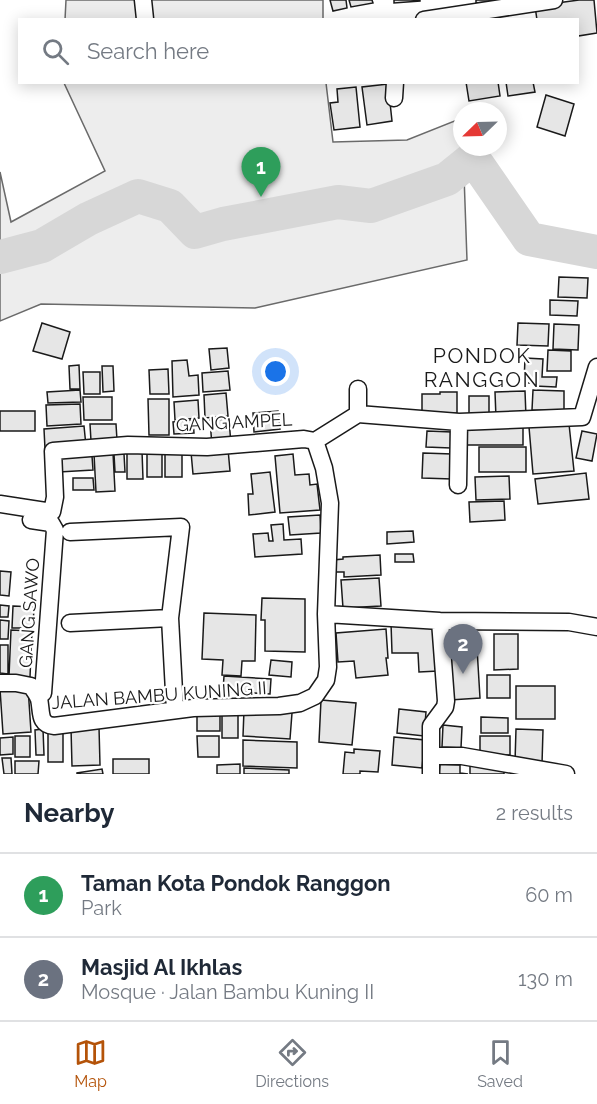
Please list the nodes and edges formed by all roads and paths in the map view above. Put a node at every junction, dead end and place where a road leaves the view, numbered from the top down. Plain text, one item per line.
1 (143, 0) edge
2 (554, 0) edge
3 (532, 2) edge
4 (145, 18) edge
5 (436, 18) edge
6 (597, 367) edge
7 (358, 389) dead end
8 (358, 414) junction
9 (459, 422) junction
10 (315, 441) junction
11 (458, 485) dead end
12 (0, 504) edge
13 (0, 515) edge
14 (62, 531) junction
15 (326, 614) junction
16 (170, 618) junction
17 (440, 621) junction
18 (70, 623) dead end
19 (597, 627) edge
20 (0, 683) edge
21 (38, 697) junction
22 (175, 710) junction
23 (431, 756) junction
24 (431, 774) edge
25 (566, 774) edge

1 - 4 street
2 - 3 street
3 - 5 street
6 - 9 street
7 - 8 street
8 - 9 street
8 - 10 street
9 - 11 street
10 - 12 street, GANG AMPEL
10 - 15 street, GANG AMPEL
13 - 14 street
14 - 16 street
14 - 21 street, GANG SAWO
15 - 17 street
15 - 22 street, JALAN BAMBU KUNING II
16 - 18 street
16 - 22 street
17 - 19 street
17 - 23 street
20 - 21 street, JALAN BAMBU KUNING II
21 - 22 street, JALAN BAMBU KUNING II
23 - 24 street
23 - 25 street

